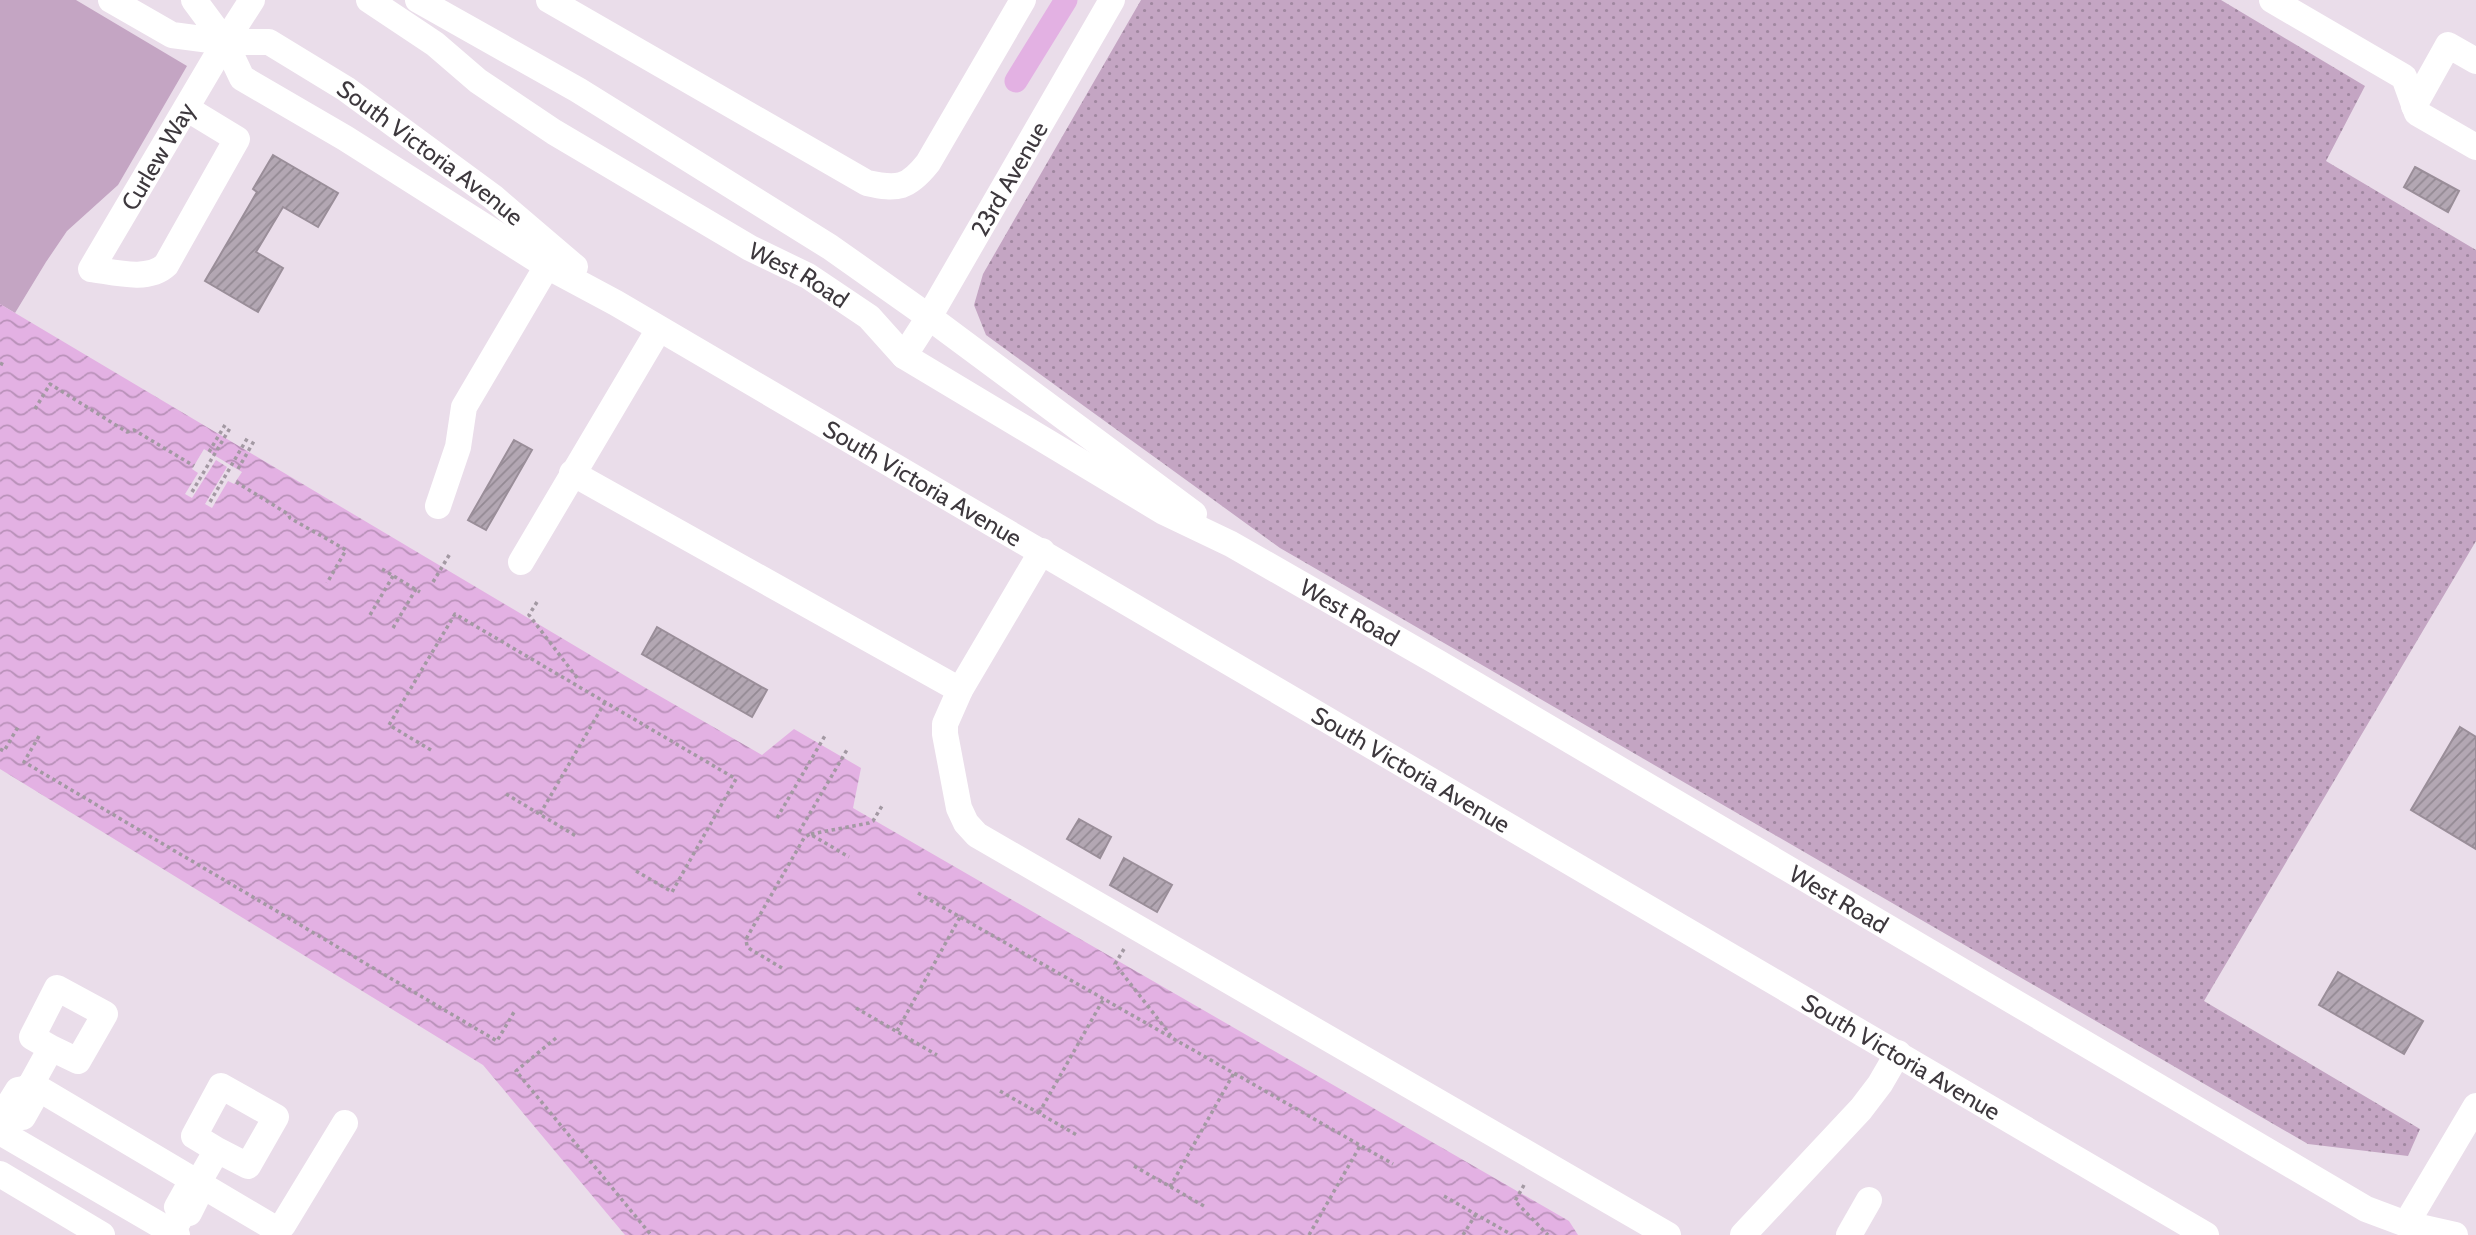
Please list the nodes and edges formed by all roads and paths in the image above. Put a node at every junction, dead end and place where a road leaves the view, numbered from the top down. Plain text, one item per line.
1 (111, 0) edge
2 (194, 0) edge
3 (252, 0) edge
4 (369, 0) edge
5 (418, 0) edge
6 (549, 0) edge
7 (1023, 0) edge
8 (1112, 0) edge
9 (2272, 0) edge
10 (225, 42) junction
11 (2476, 61) edge
12 (2414, 106) junction
13 (186, 108) junction
14 (2476, 147) edge
15 (547, 266) junction
16 (950, 278) junction
17 (616, 303) junction
18 (929, 317) junction
19 (660, 329) junction
20 (957, 338) junction
21 (904, 356) junction
22 (0, 363) edge
23 (6, 366) dead end
24 (35, 409) dead end
25 (248, 437) dead end
26 (254, 441) dead end
27 (209, 452) dead end
28 (194, 466) dead end
29 (238, 469) dead end
30 (572, 473) junction
31 (236, 482) dead end
32 (192, 492) dead end
33 (210, 502) dead end
34 (438, 506) dead end
35 (1231, 544) junction
36 (1042, 551) junction
37 (451, 552) dead end
38 (521, 562) dead end
39 (382, 569) dead end
40 (393, 576) junction
41 (433, 582) dead end
42 (327, 583) dead end
43 (537, 602) dead end
44 (370, 615) dead end
45 (393, 628) dead end
46 (578, 679) dead end
47 (960, 690) junction
48 (605, 702) junction
49 (18, 727) dead end
50 (826, 734) dead end
51 (38, 736) dead end
52 (848, 748) dead end
53 (0, 749) edge
54 (431, 750) dead end
55 (506, 794) dead end
56 (882, 806) dead end
57 (540, 814) junction
58 (777, 818) dead end
59 (799, 832) dead end
60 (810, 834) junction
61 (576, 836) dead end
62 (849, 857) dead end
63 (636, 871) dead end
64 (918, 893) dead end
65 (960, 917) junction
66 (1124, 949) dead end
67 (782, 968) dead end
68 (1104, 999) junction
69 (856, 1008) dead end
70 (514, 1012) dead end
71 (897, 1031) junction
72 (556, 1038) dead end
73 (1174, 1039) junction
74 (51, 1048) dead end
75 (1898, 1053) junction
76 (937, 1055) dead end
77 (1234, 1073) junction
78 (30, 1086) junction
79 (1000, 1091) dead end
80 (2476, 1106) edge
81 (1039, 1113) junction
82 (345, 1123) dead end
83 (4, 1133) edge
84 (1077, 1135) dead end
85 (1361, 1145) junction
86 (217, 1150) dead end
87 (1393, 1164) dead end
88 (1134, 1166) dead end
89 (0, 1174) edge
90 (1524, 1185) dead end
91 (196, 1186) junction
92 (1170, 1187) junction
93 (1444, 1196) dead end
94 (1869, 1200) dead end
95 (1204, 1206) dead end
96 (1476, 1214) junction
97 (2406, 1224) junction
98 (177, 1227) edge
99 (102, 1235) edge
100 (651, 1235) edge
101 (1309, 1235) edge
102 (1463, 1235) edge
103 (1512, 1235) edge
104 (1548, 1235) edge
105 (1668, 1235) edge
106 (1743, 1235) edge
107 (1849, 1235) edge
108 (2206, 1235) edge
109 (2455, 1235) edge

1 - 10 street, South Victoria Avenue
2 - 10 street, South Victoria Avenue
3 - 10 street
4 - 21 street, West Road
5 - 18 street, West Road
6 - 7 street
8 - 16 street, 23rd Avenue
9 - 12 street
10 - 13 street, Curlew Way
10 - 15 street, South Victoria Avenue
10 - 17 street, South Victoria Avenue
11 - 12 street
12 - 14 street
13 - 13 street, Curlew Way
15 - 17 street, South Victoria Avenue
15 - 34 street
16 - 18 street, 23rd Avenue
16 - 20 street
17 - 19 street, South Victoria Avenue
18 - 20 street, West Road
18 - 21 street, 23rd Avenue
19 - 30 street
19 - 36 street, South Victoria Avenue
20 - 35 street, West Road
21 - 35 street, West Road
22 - 23 path
24 - 28 path
25 - 33 path
26 - 29 path
27 - 32 path
30 - 38 street
30 - 47 street
31 - 42 path
35 - 97 street, West Road
36 - 47 street
36 - 75 street, South Victoria Avenue
37 - 41 path
39 - 40 path
40 - 44 path
40 - 45 path
43 - 46 path
47 - 105 street
48 - 54 path
48 - 57 path
48 - 63 path
49 - 53 path
50 - 58 path
51 - 70 path
52 - 59 path
55 - 57 path
56 - 60 path
57 - 61 path
60 - 62 path
60 - 67 path
64 - 65 path
65 - 68 path
65 - 71 path
66 - 73 path
68 - 73 path
68 - 81 path
69 - 71 path
71 - 76 path
72 - 100 path
73 - 77 path
74 - 78 street
75 - 106 street
75 - 108 street, South Victoria Avenue
77 - 85 path
77 - 92 path
78 - 83 street
78 - 91 street
79 - 81 path
80 - 97 street
81 - 84 path
82 - 91 street
83 - 98 street
85 - 87 path
85 - 101 path
86 - 91 street
88 - 92 path
89 - 99 street
90 - 104 path
91 - 98 street
92 - 95 path
93 - 96 path
94 - 107 street
96 - 102 path
96 - 103 path
97 - 109 street, West Road

